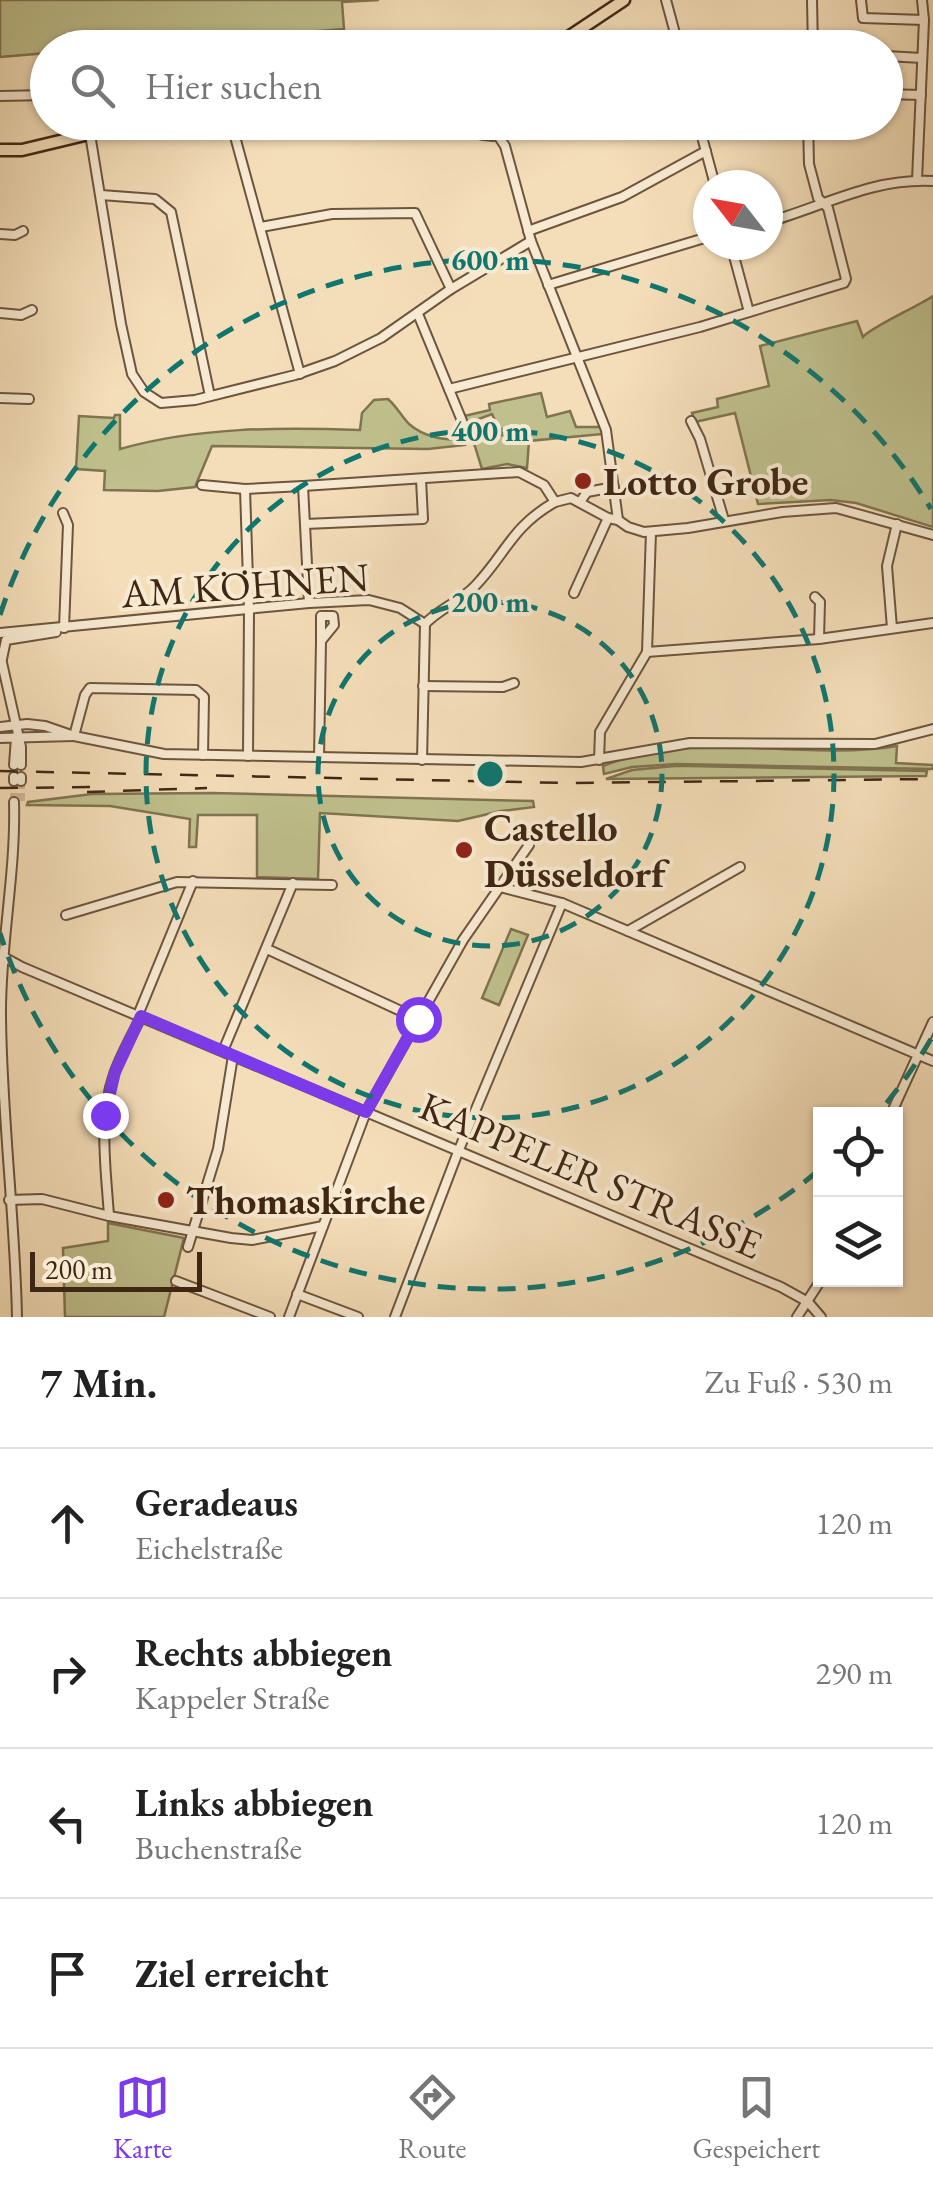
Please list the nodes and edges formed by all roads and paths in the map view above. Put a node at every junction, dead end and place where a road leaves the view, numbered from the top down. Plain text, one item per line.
1 (624, 0) edge
2 (666, 0) edge
3 (812, 0) edge
4 (861, 0) edge
5 (922, 0) edge
6 (924, 20) junction
7 (579, 30) edge
8 (674, 30) edge
9 (813, 30) edge
10 (903, 57) edge
11 (922, 58) junction
12 (922, 76) junction
13 (933, 77) edge
14 (903, 94) edge
15 (30, 95) edge
16 (920, 95) junction
17 (0, 96) edge
18 (64, 140) edge
19 (91, 140) edge
20 (236, 140) edge
21 (499, 140) edge
22 (703, 140) edge
23 (809, 140) edge
24 (0, 150) edge
25 (706, 151) junction
26 (711, 170) edge
27 (917, 180) junction
28 (933, 180) edge
29 (101, 194) junction
30 (824, 203) junction
31 (783, 218) edge
32 (261, 227) junction
33 (23, 231) dead end
34 (0, 234) edge
35 (529, 236) junction
36 (693, 242) edge
37 (735, 260) edge
38 (548, 285) junction
39 (451, 289) junction
40 (32, 310) dead end
41 (749, 312) junction
42 (0, 314) edge
43 (418, 314) junction
44 (579, 358) junction
45 (300, 374) junction
46 (449, 388) junction
47 (210, 396) junction
48 (0, 398) edge
49 (29, 399) dead end
50 (691, 422) dead end
51 (467, 432) dead end
52 (421, 479) junction
53 (202, 485) dead end
54 (303, 486) junction
55 (614, 486) junction
56 (245, 488) junction
57 (554, 502) junction
58 (580, 502) junction
59 (64, 513) dead end
60 (608, 518) junction
61 (618, 520) junction
62 (724, 520) junction
63 (304, 524) junction
64 (897, 524) junction
65 (652, 532) junction
66 (933, 535) edge
67 (574, 593) dead end
68 (815, 597) dead end
69 (309, 603) junction
70 (249, 610) junction
71 (933, 623) edge
72 (425, 624) junction
73 (64, 628) junction
74 (892, 628) junction
75 (0, 633) edge
76 (820, 639) junction
77 (321, 641) dead end
78 (647, 652) junction
79 (1, 658) edge
80 (514, 683) dead end
81 (423, 686) junction
82 (12, 709) junction
83 (15, 726) junction
84 (0, 727) edge
85 (933, 729) edge
86 (74, 736) junction
87 (0, 738) edge
88 (16, 738) junction
89 (203, 755) junction
90 (248, 756) junction
91 (319, 758) junction
92 (422, 760) junction
93 (599, 760) junction
94 (17, 765) dead end
95 (18, 802) tunnel mouth
96 (528, 845) dead end
97 (740, 867) dead end
98 (192, 881) junction
99 (293, 883) junction
100 (332, 885) dead end
101 (500, 888) junction
102 (562, 903) junction
103 (7, 907) junction
104 (66, 916) dead end
105 (0, 920) edge
106 (628, 931) junction
107 (266, 950) junction
108 (0, 955) edge
109 (139, 1016) junction
110 (418, 1019) junction
111 (933, 1022) edge
112 (1, 1034) edge
113 (223, 1052) junction
114 (917, 1054) junction
115 (233, 1056) junction
116 (933, 1061) edge
117 (894, 1107) edge
118 (366, 1112) junction
119 (3, 1119) edge
120 (458, 1152) junction
121 (6, 1202) edge
122 (110, 1216) junction
123 (323, 1226) junction
124 (192, 1232) junction
125 (188, 1247) dead end
126 (176, 1282) dead end
127 (816, 1287) edge
128 (297, 1294) junction
129 (808, 1302) junction
130 (17, 1317) edge
131 (270, 1317) edge
132 (288, 1317) edge
133 (358, 1317) edge
134 (395, 1317) edge
135 (796, 1317) edge
136 (822, 1317) edge

1 - 7 main road
2 - 8 street
3 - 9 street
4 - 6 street
5 - 6 street
6 - 11 street
10 - 11 street
11 - 12 street
12 - 13 street
12 - 16 street
14 - 16 street
15 - 17 street
16 - 27 street
18 - 24 main road
19 - 29 street
20 - 32 street
21 - 35 street
22 - 25 street
23 - 30 street
25 - 26 street
25 - 35 street
27 - 28 street
27 - 30 street
29 - 47 street
29 - 47 street
30 - 31 street
30 - 41 street
32 - 39 street
32 - 45 street
33 - 34 street
35 - 38 street
35 - 39 street
36 - 38 street
37 - 41 street
38 - 44 street
39 - 43 street
40 - 42 street
41 - 44 street
43 - 45 street
43 - 46 street
44 - 46 street
44 - 55 street
45 - 47 street
46 - 51 street
48 - 49 street
50 - 62 street
52 - 54 street
52 - 57 street
52 - 63 street
53 - 56 street
54 - 56 street
54 - 63 street
55 - 58 street
55 - 61 street
56 - 70 street
57 - 58 street
57 - 72 street
58 - 60 street
59 - 73 street
60 - 61 street
60 - 67 street
61 - 65 street
62 - 64 street
62 - 65 street
63 - 69 street
64 - 66 street
64 - 74 street
65 - 78 street
68 - 76 street
69 - 70 street, AM KÖHNEN
69 - 72 street, AM KÖHNEN
70 - 73 street, AM KÖHNEN
70 - 90 street
71 - 74 street
72 - 81 street
73 - 75 street, AM KÖHNEN
73 - 79 street, AM KÖHNEN
74 - 76 street
76 - 78 street
77 - 91 street
78 - 93 street
79 - 82 street
80 - 81 street
81 - 92 street
82 - 83 street
82 - 84 street
83 - 84 street
83 - 86 street
83 - 88 street
85 - 93 street
86 - 88 street
86 - 89 street
86 - 89 street
87 - 88 street
88 - 94 street
89 - 90 street
90 - 91 street
91 - 92 street
92 - 93 street
95 - 103 street
96 - 101 street
97 - 106 street
98 - 99 street
98 - 104 street
98 - 109 street
99 - 100 street
99 - 107 street
101 - 102 street
101 - 110 street
102 - 106 street
102 - 120 street
103 - 105 street
103 - 108 street
106 - 114 street
107 - 110 street
107 - 113 street
108 - 109 street, KAPPELER STRASSE
108 - 112 street
109 - 113 street, KAPPELER STRASSE
109 - 122 street
110 - 118 street
111 - 114 street
112 - 119 street
113 - 115 street, KAPPELER STRASSE
114 - 116 street
114 - 117 street
115 - 118 street, KAPPELER STRASSE
115 - 124 street
118 - 120 street, KAPPELER STRASSE
118 - 123 street
119 - 121 street
120 - 129 street, KAPPELER STRASSE
120 - 134 street
121 - 122 street
121 - 130 street
122 - 124 street
123 - 124 street
123 - 128 street
124 - 125 street
126 - 131 street
127 - 129 street
128 - 132 street
128 - 133 street
129 - 135 street
129 - 136 street, KAPPELER STRASSE

